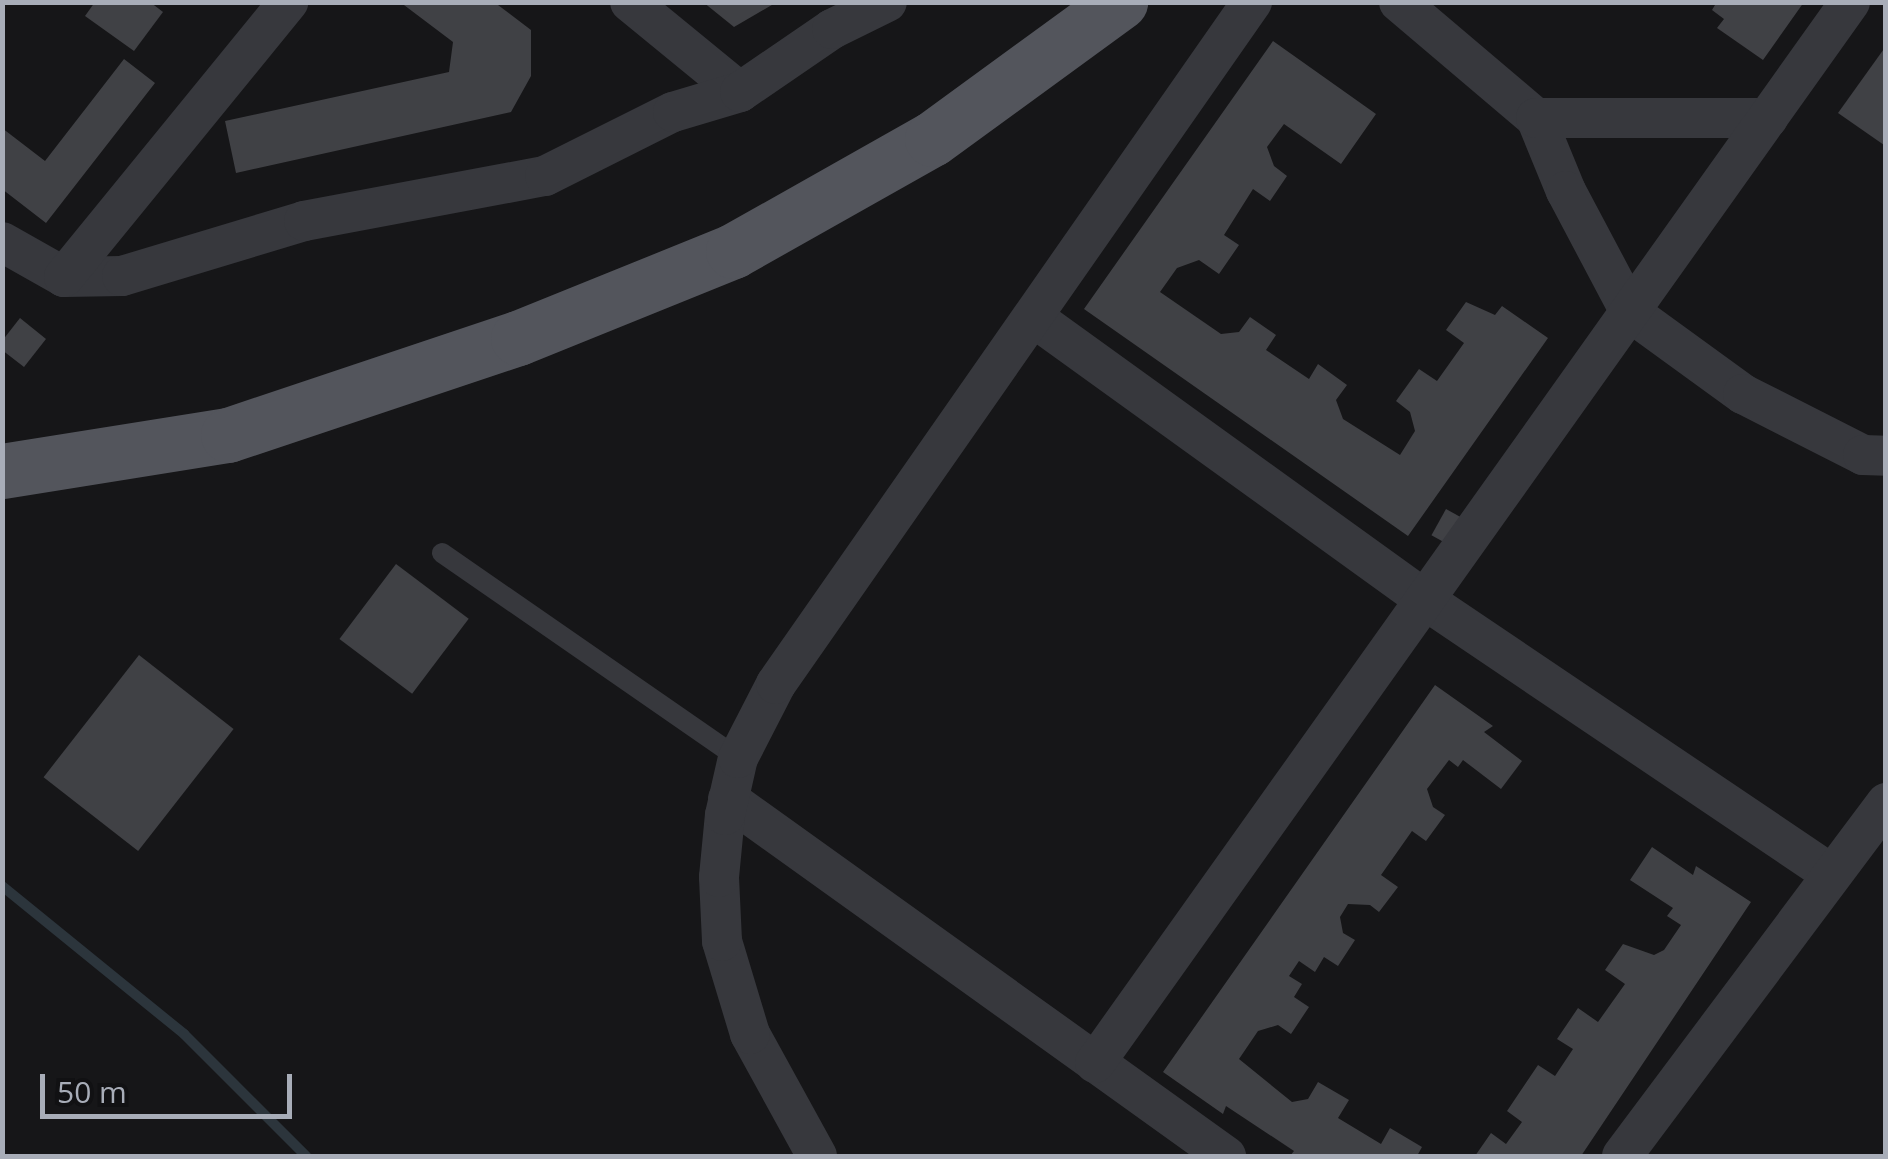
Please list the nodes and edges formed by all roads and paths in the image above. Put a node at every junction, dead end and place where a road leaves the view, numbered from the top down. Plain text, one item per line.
1 (288, 2) edge
2 (630, 2) edge
3 (887, 2) edge
4 (1120, 2) edge
5 (1252, 2) edge
6 (1399, 2) edge
7 (1850, 2) edge
8 (740, 92) junction
9 (1536, 118) junction
10 (1768, 118) junction
11 (2, 242) edge
12 (64, 278) junction
13 (1630, 312) junction
14 (1033, 317) junction
15 (1886, 456) edge
16 (2, 472) edge
17 (442, 553) dead end
18 (1425, 600) junction
19 (738, 758) junction
20 (728, 798) junction
21 (1886, 803) edge
22 (1831, 874) junction
23 (1095, 1063) junction
24 (817, 1156) edge
25 (1226, 1156) edge
26 (1622, 1156) edge

1 - 12 street
2 - 8 street
3 - 8 street
4 - 16 main road
5 - 14 street
6 - 9 street
7 - 10 street
8 - 12 street
9 - 10 street
9 - 13 street
10 - 13 street
11 - 12 street
13 - 15 street
13 - 18 street
14 - 18 street
14 - 19 street
17 - 19 lane
18 - 22 street
18 - 23 street
19 - 20 street
20 - 23 street
20 - 24 street
21 - 22 street
22 - 26 street
23 - 25 street

